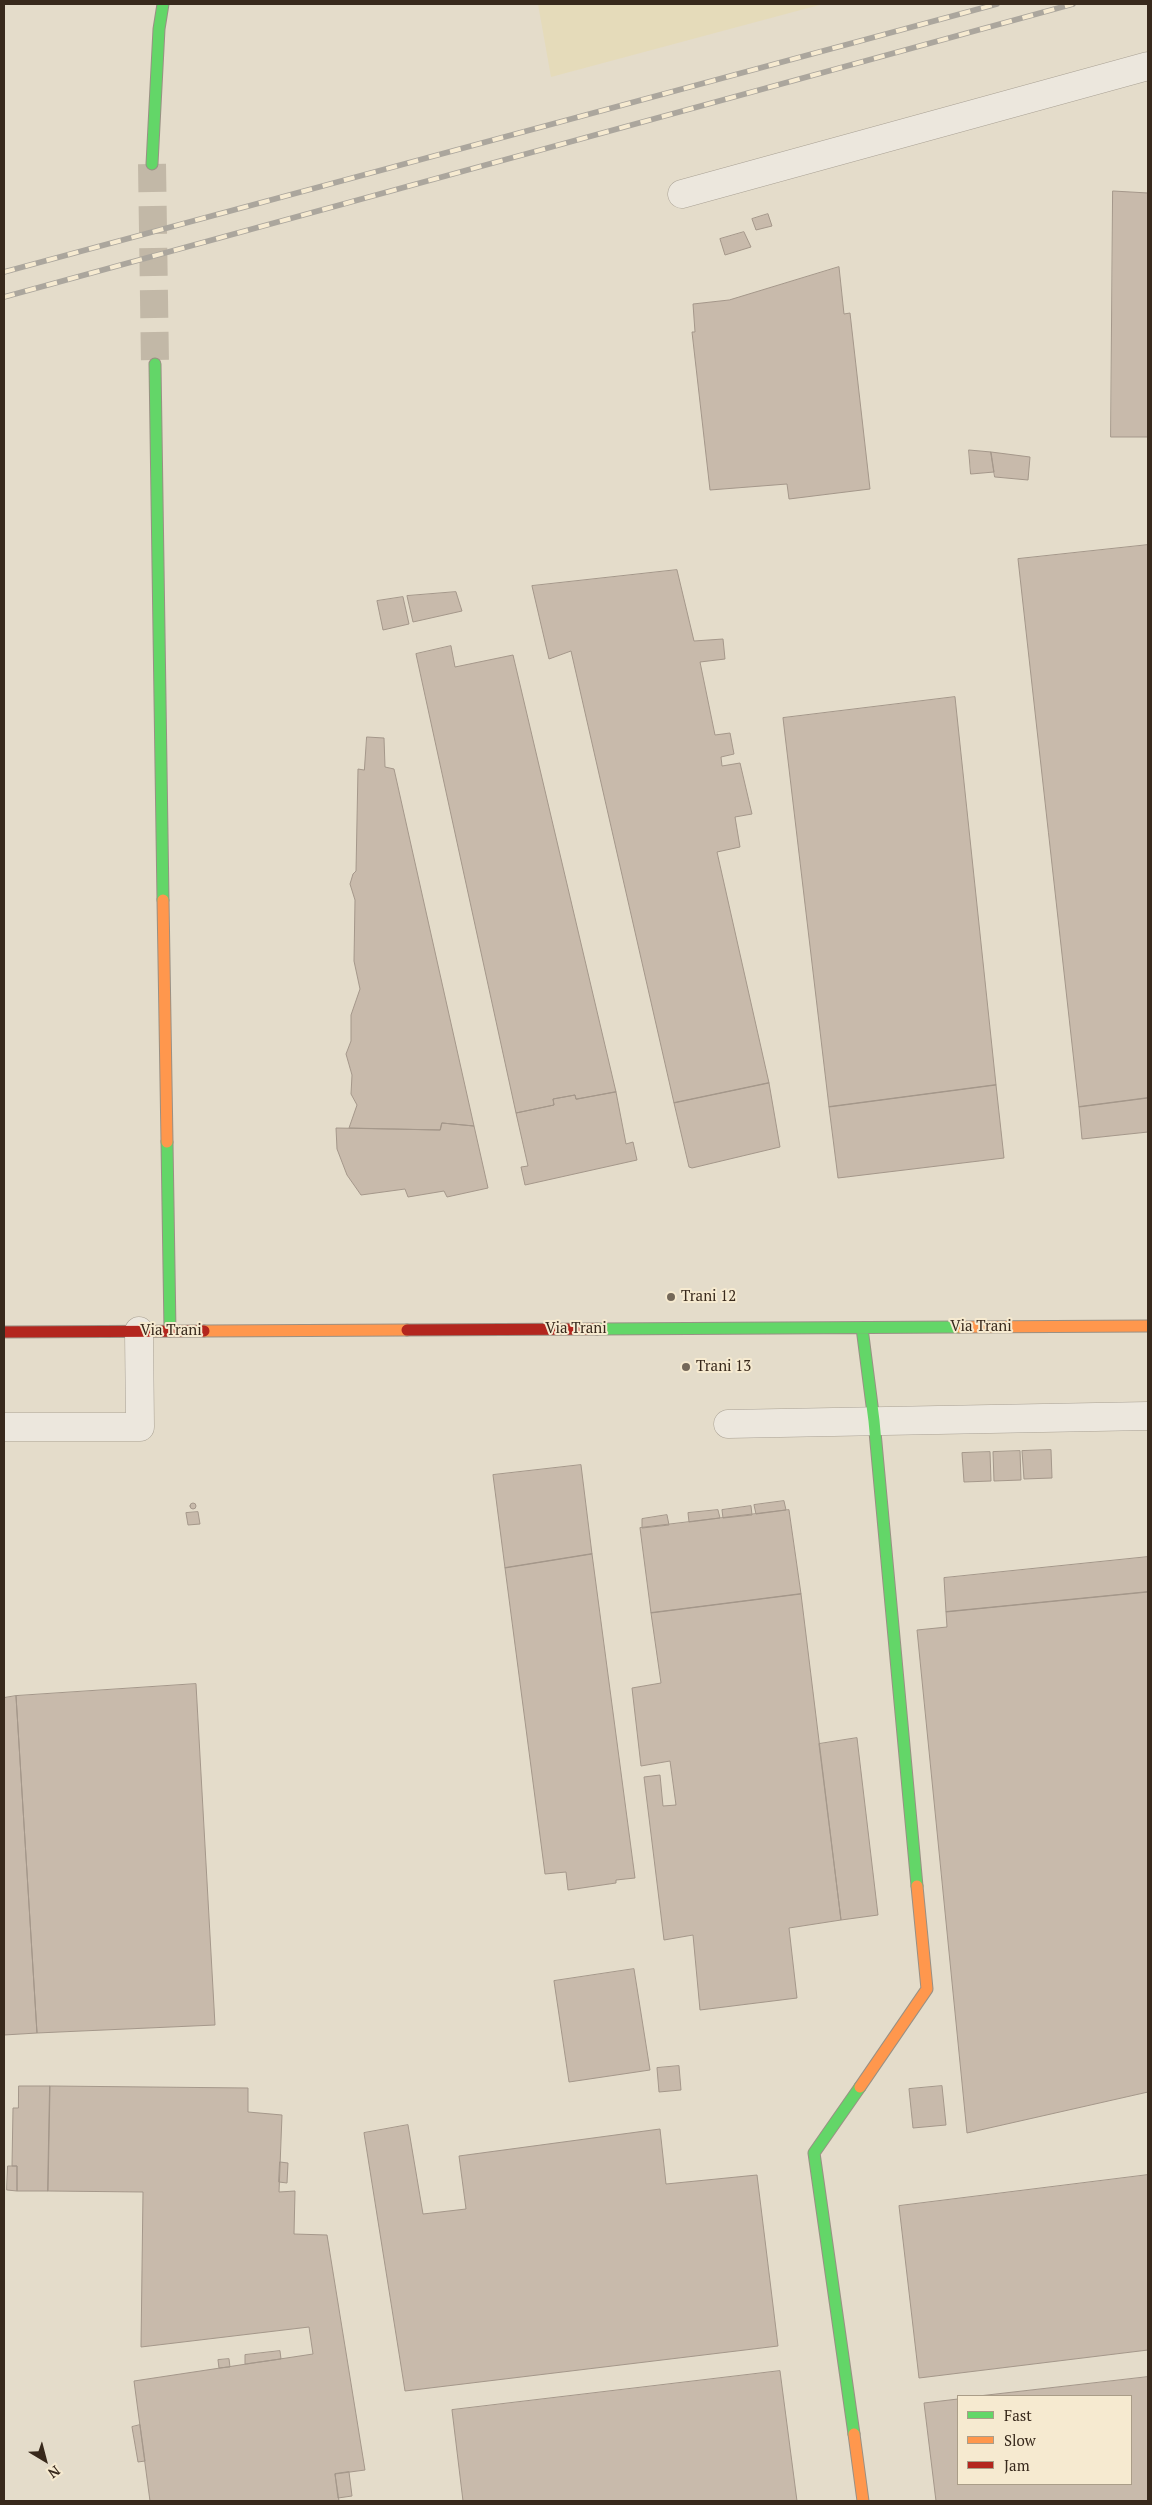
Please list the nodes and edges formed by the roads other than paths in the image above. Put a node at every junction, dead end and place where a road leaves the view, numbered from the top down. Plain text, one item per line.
1 (163, 4) edge
2 (1148, 66) edge
3 (152, 164) tunnel mouth
4 (682, 194) dead end
5 (155, 364) tunnel mouth
6 (1148, 1326) edge
7 (862, 1328) junction
8 (139, 1331) junction
9 (170, 1331) junction
10 (4, 1332) edge
11 (1148, 1416) edge
12 (874, 1421) junction
13 (728, 1424) dead end
14 (4, 1427) edge
15 (863, 2501) edge

1 - 3 street
2 - 4 street
5 - 9 street
6 - 7 street, Via Trani
7 - 9 street, Via Trani
7 - 12 street
8 - 9 street, Via Trani
8 - 10 street, Via Trani
8 - 14 street
11 - 12 street
12 - 13 street
12 - 15 street

